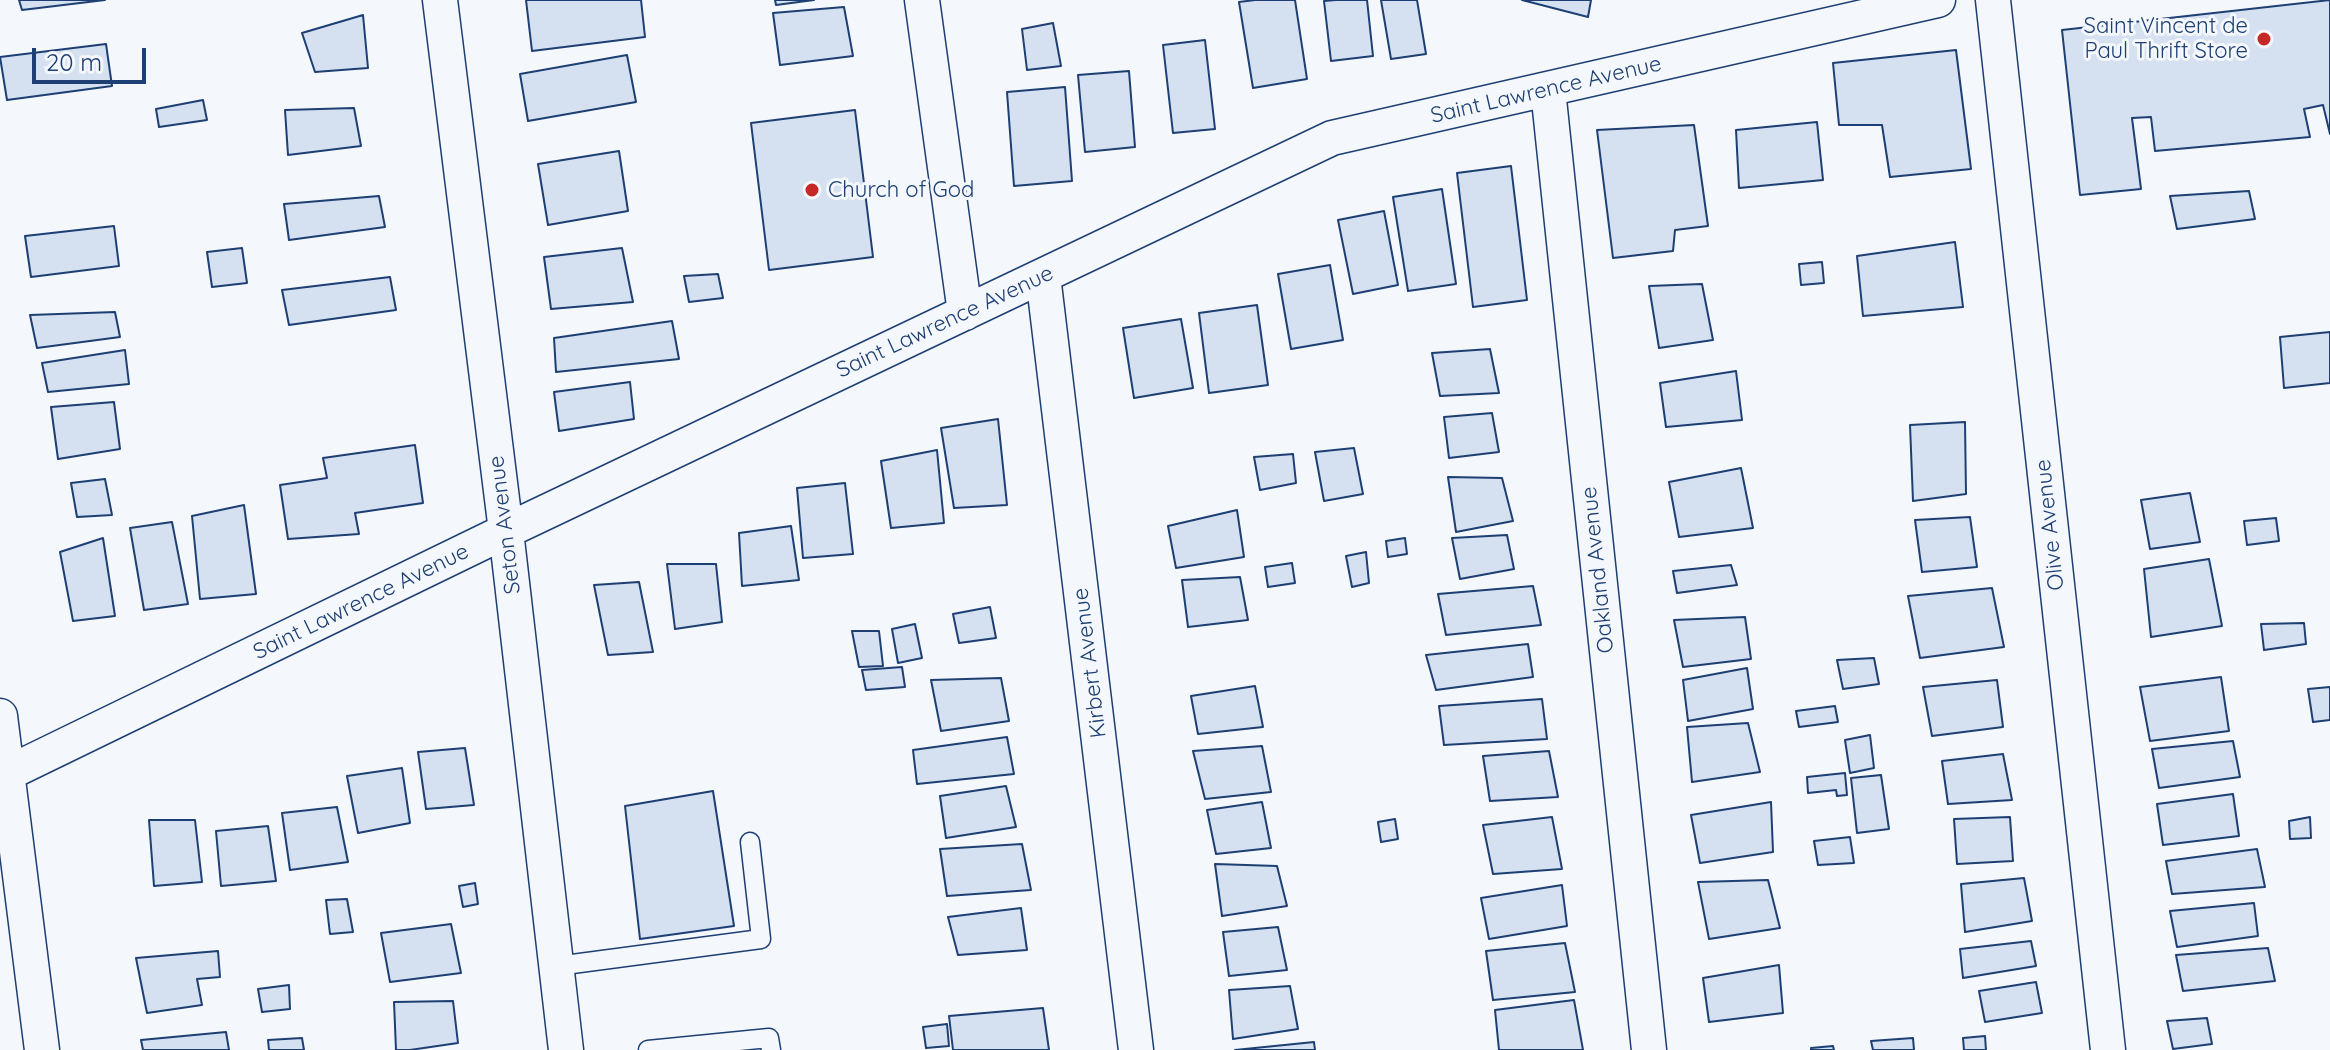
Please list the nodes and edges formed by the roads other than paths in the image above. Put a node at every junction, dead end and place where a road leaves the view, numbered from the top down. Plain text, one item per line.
1 (440, 0) edge
2 (922, 0) edge
3 (1938, 0) edge
4 (1993, 0) edge
5 (1548, 90) junction
6 (1043, 276) junction
7 (965, 313) junction
8 (506, 531) junction
9 (0, 716) edge
10 (4, 776) edge
11 (750, 842) dead end
12 (557, 966) junction
13 (42, 1050) edge
14 (566, 1050) edge
15 (648, 1050) edge
16 (771, 1050) edge
17 (1136, 1050) edge
18 (1649, 1050) edge
19 (2108, 1050) edge

1 - 8 street, Seton Avenue
2 - 7 street
3 - 5 street, Saint Lawrence Avenue
4 - 19 street, Olive Avenue
5 - 6 street, Saint Lawrence Avenue
5 - 18 street, Oakland Avenue
6 - 7 street, Saint Lawrence Avenue
6 - 17 street, Kirbert Avenue
7 - 8 street, Saint Lawrence Avenue
8 - 10 street, Saint Lawrence Avenue
8 - 12 street, Seton Avenue
9 - 10 street
10 - 13 street
11 - 12 lane
12 - 14 street, Seton Avenue
15 - 16 lane

